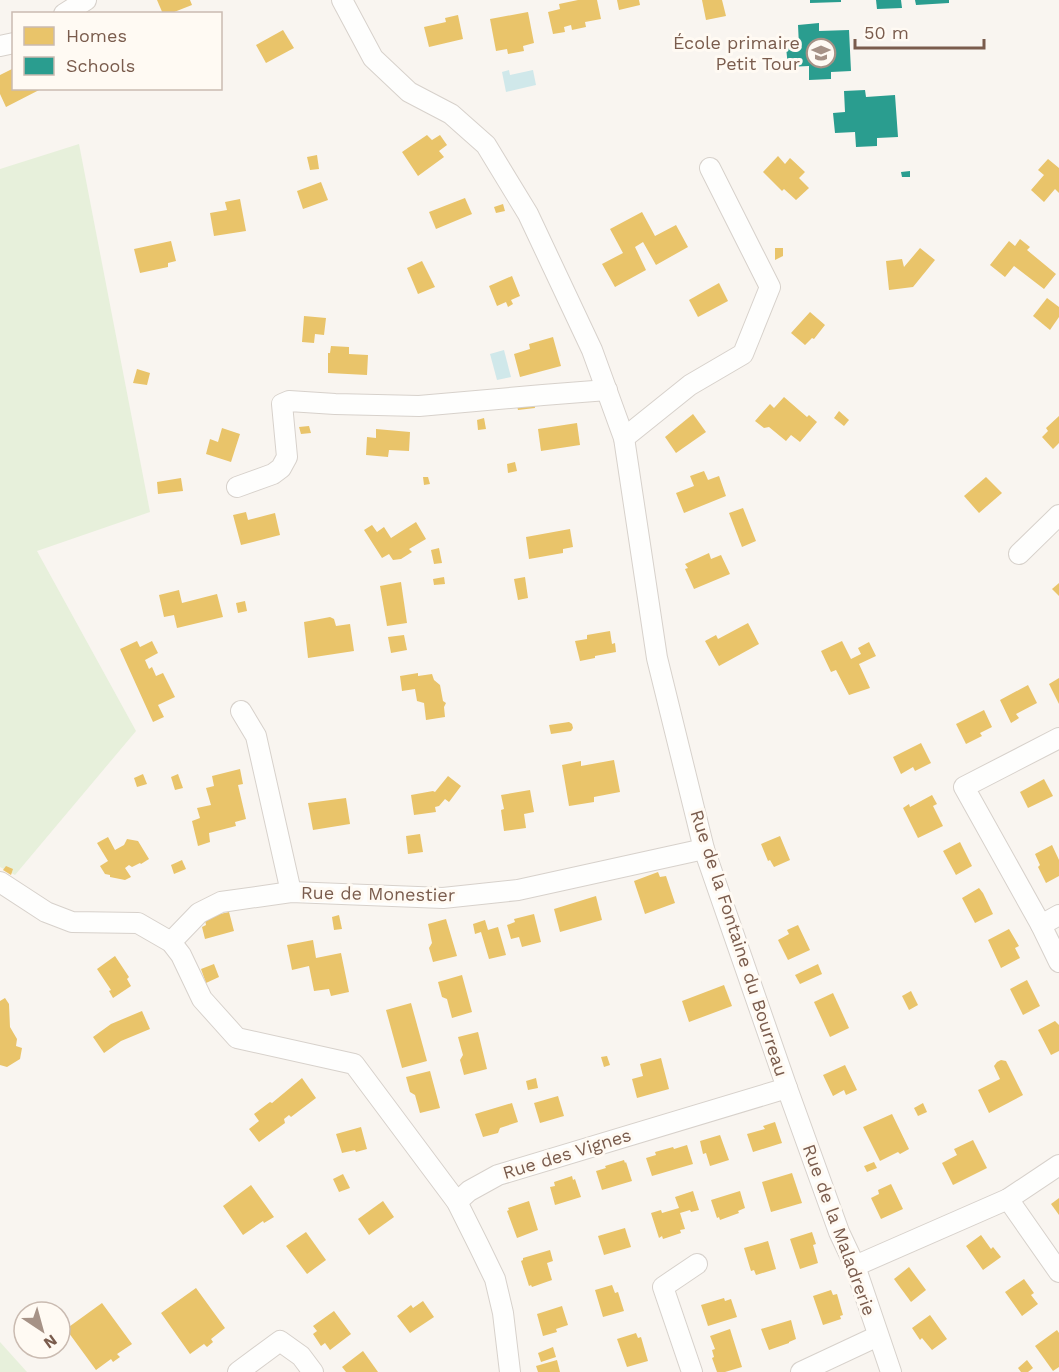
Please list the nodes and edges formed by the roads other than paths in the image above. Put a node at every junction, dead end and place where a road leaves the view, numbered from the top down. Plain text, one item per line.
1 (86, 0) edge
2 (342, 0) edge
3 (67, 12) edge
4 (710, 168) dead end
5 (607, 390) junction
6 (624, 438) junction
7 (237, 487) dead end
8 (1059, 515) edge
9 (1019, 554) dead end
10 (242, 711) dead end
11 (1059, 738) edge
12 (704, 849) junction
13 (0, 882) edge
14 (291, 892) junction
15 (1059, 915) edge
16 (1041, 924) junction
17 (171, 942) junction
18 (1059, 962) edge
19 (787, 1088) junction
20 (1059, 1165) edge
21 (1008, 1199) junction
22 (457, 1202) junction
23 (697, 1264) dead end
24 (855, 1266) junction
25 (1059, 1272) edge
26 (878, 1336) junction
27 (238, 1372) edge
28 (313, 1372) edge
29 (510, 1372) edge
30 (692, 1372) edge
31 (801, 1372) edge
32 (891, 1372) edge

1 - 3 street
2 - 5 street, Rue de la Fontaine du Bourreau
4 - 6 street
5 - 6 street, Rue de la Fontaine du Bourreau
5 - 7 street
6 - 12 street, Rue de la Fontaine du Bourreau
8 - 9 street
10 - 14 street
11 - 16 street
12 - 14 street, Rue de Monestier
12 - 19 street, Rue de la Fontaine du Bourreau
13 - 17 street
14 - 17 street, Rue de Monestier
15 - 16 street
16 - 18 street
17 - 22 street
19 - 22 street, Rue des Vignes
19 - 24 street, Rue de la Maladrerie
20 - 21 street
21 - 24 street
21 - 25 street
22 - 29 street
23 - 30 street
24 - 26 street, Rue de la Maladrerie
26 - 31 street
26 - 32 street, Rue de la Maladrerie
27 - 28 street

